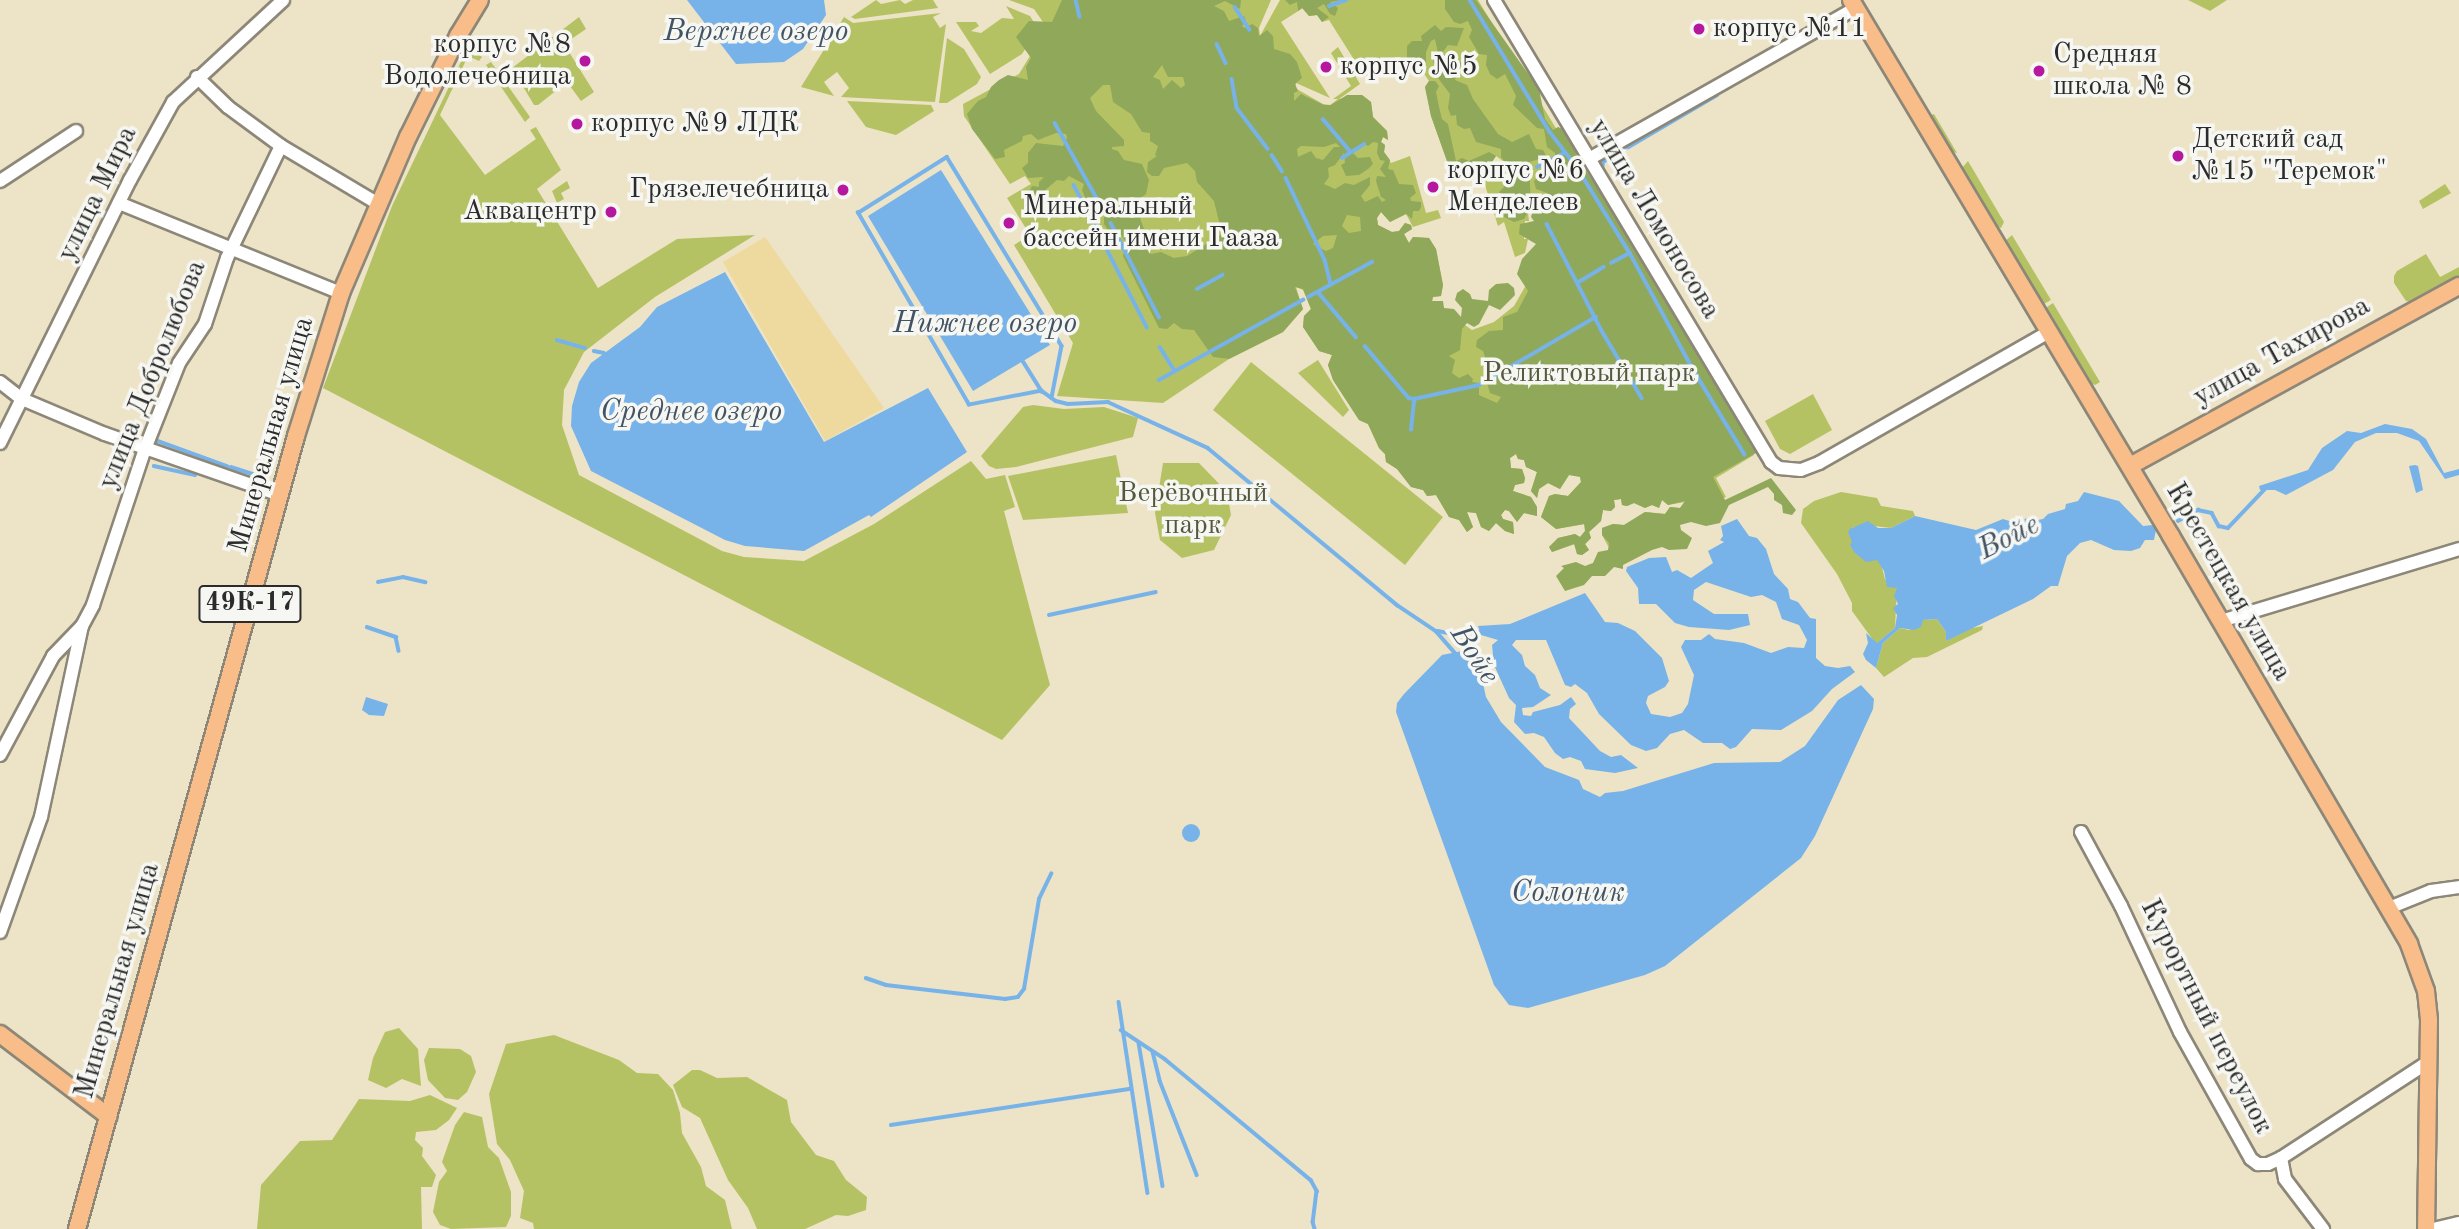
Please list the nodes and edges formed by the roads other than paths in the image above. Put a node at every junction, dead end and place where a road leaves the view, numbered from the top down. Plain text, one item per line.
1 (283, 0) edge
2 (480, 0) edge
3 (1494, 0) edge
4 (1854, 4) edge
5 (197, 78) junction
6 (76, 131) dead end
7 (281, 146) junction
8 (1589, 159) junction
9 (0, 181) edge
10 (119, 203) junction
11 (380, 205) junction
12 (233, 248) junction
13 (2459, 286) edge
14 (341, 293) junction
15 (2049, 331) junction
16 (0, 382) edge
17 (22, 399) junction
18 (0, 443) edge
19 (145, 449) junction
20 (2130, 466) junction
21 (280, 495) junction
22 (2459, 549) edge
23 (2221, 621) junction
24 (82, 626) junction
25 (0, 755) edge
26 (2081, 832) dead end
27 (2459, 887) edge
28 (2389, 908) junction
29 (0, 932) edge
30 (0, 1034) edge
31 (2428, 1062) junction
32 (108, 1116) junction
33 (2281, 1158) junction
34 (2459, 1223) edge
35 (77, 1229) edge
36 (2323, 1229) edge
37 (2426, 1229) edge
38 (2433, 1229) edge

1 - 5 street, улица Мира
2 - 11 main road, Минеральная улица / 49К-17
3 - 8 street, улица Ломоносова
4 - 8 street
4 - 15 main road, Крестецкая улица
5 - 7 street
5 - 10 street, улица Мира
6 - 9 street
7 - 11 street
7 - 12 street, улица Добролюбова
8 - 15 street, улица Ломоносова
10 - 12 street
10 - 17 street, улица Мира
11 - 14 main road, Минеральная улица / 49К-17
12 - 14 street
12 - 19 street, улица Добролюбова
13 - 20 main road, улица Тахирова
14 - 21 main road, Минеральная улица / 49К-17
15 - 20 main road, Крестецкая улица
16 - 17 street
17 - 18 street, улица Мира
17 - 19 street
19 - 21 street
19 - 24 street, улица Добролюбова
20 - 23 main road, Крестецкая улица
21 - 32 main road, Минеральная улица / 49К-17
22 - 23 street
23 - 28 main road, Крестецкая улица
24 - 25 street, улица Добролюбова
24 - 29 street, улица Добролюбова
26 - 33 street, Курортный переулок
27 - 28 street
28 - 31 main road, Крестецкая улица
30 - 32 main road
31 - 33 street
31 - 37 main road, Крестецкая улица
32 - 35 main road, Минеральная улица / 49К-17
33 - 36 street, Курортный переулок
34 - 38 street

